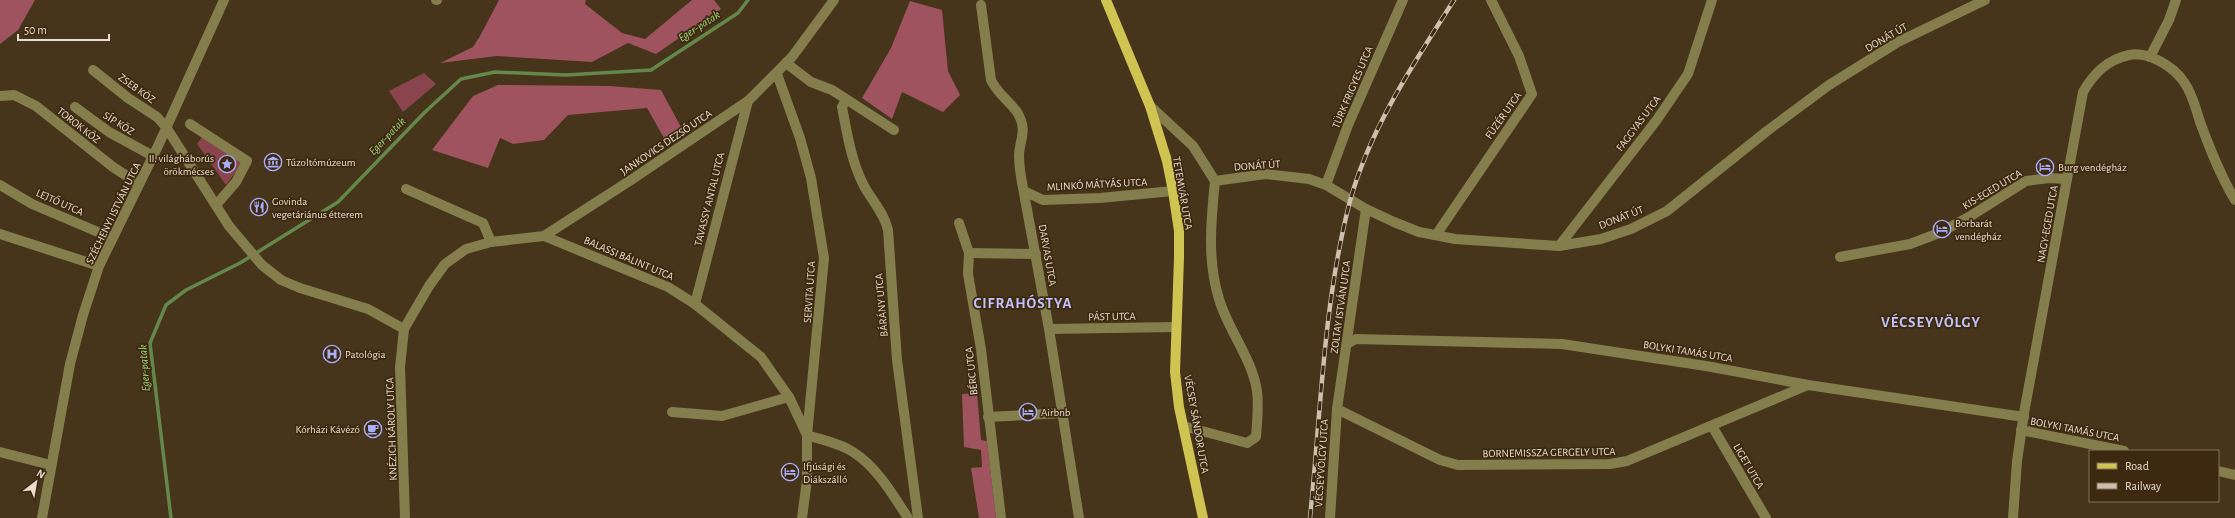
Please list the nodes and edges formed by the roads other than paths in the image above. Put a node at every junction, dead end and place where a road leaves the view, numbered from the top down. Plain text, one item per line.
1 (224, 0) edge
2 (834, 0) edge
3 (1107, 0) edge
4 (1403, 0) edge
5 (1491, 0) edge
6 (1712, 0) edge
7 (1985, 0) edge
8 (2176, 0) edge
9 (981, 6) dead end
10 (2150, 57) junction
11 (789, 60) junction
12 (93, 70) dead end
13 (777, 74) junction
14 (0, 96) edge
15 (846, 100) junction
16 (748, 101) junction
17 (1150, 106) junction
18 (74, 107) dead end
19 (190, 124) dead end
20 (166, 127) junction
21 (894, 130) dead end
22 (153, 156) junction
23 (2067, 179) junction
24 (1215, 181) junction
25 (0, 184) edge
26 (140, 184) junction
27 (1326, 185) junction
28 (406, 189) dead end
29 (1024, 191) junction
30 (1173, 191) junction
31 (2235, 200) edge
32 (216, 205) junction
33 (1366, 209) junction
34 (959, 223) dead end
35 (0, 234) edge
36 (1436, 235) junction
37 (544, 236) junction
38 (112, 238) junction
39 (491, 242) junction
40 (1559, 246) junction
41 (969, 253) junction
42 (1036, 254) junction
43 (1840, 257) dead end
44 (99, 266) junction
45 (1179, 286) joint
46 (695, 304) junction
47 (1176, 327) junction
48 (404, 329) junction
49 (1049, 329) junction
50 (1347, 344) junction
51 (1808, 385) junction
52 (789, 397) junction
53 (1337, 409) junction
54 (672, 412) dead end
55 (1063, 413) junction
56 (988, 417) junction
57 (2024, 417) junction
58 (1183, 426) junction
59 (1712, 426) junction
60 (2022, 430) junction
61 (807, 435) junction
62 (2119, 450) edge
63 (0, 452) edge
64 (51, 465) junction
65 (2219, 471) edge
66 (2235, 475) edge
67 (42, 518) edge
68 (406, 518) edge
69 (802, 518) edge
70 (908, 518) edge
71 (918, 518) edge
72 (1001, 518) edge
73 (1079, 518) edge
74 (1203, 518) edge
75 (1330, 518) edge
76 (1766, 518) edge
77 (2013, 518) edge

1 - 20 street, SZÉCHENYI ISTVÁN UTCA
2 - 11 street, JANKOVICS DEZSŐ UTCA
3 - 17 main road, TETEMVÁR UTCA
4 - 27 street, TÜRK FRIGYES UTCA
5 - 36 street, FÜZÉR UTCA
6 - 40 street, FAGGYAS UTCA
7 - 40 street, DONÁT ÚT
8 - 10 street
9 - 29 street, DARVAS UTCA
10 - 23 street, NAGY-EGED UTCA
10 - 31 street, NAGY-EGED UTCA
11 - 13 street, JANKOVICS DEZSŐ UTCA
11 - 15 street
12 - 20 street, ZSEB KÖZ
13 - 16 street, JANKOVICS DEZSŐ UTCA
13 - 61 street, SERVITA UTCA
14 - 26 street, TOROK KÖZ
15 - 21 street
15 - 71 street, BÁRÁNY UTCA
16 - 37 street, JANKOVICS DEZSŐ UTCA
16 - 46 street, TAVASSY ANTAL UTCA
17 - 24 street, TETEMVÁR UTCA
17 - 30 main road, TETEMVÁR UTCA
18 - 22 street, SÍP KÖZ
19 - 32 street
20 - 22 street, SZÉCHENYI ISTVÁN UTCA
20 - 32 street
22 - 26 street, SZÉCHENYI ISTVÁN UTCA
23 - 43 street, KIS-EGED UTCA
23 - 57 street, NAGY-EGED UTCA
24 - 27 street, DONÁT ÚT
24 - 58 street
25 - 38 street, LEJTŐ UTCA
26 - 38 street, SZÉCHENYI ISTVÁN UTCA
27 - 33 street, DONÁT ÚT
28 - 39 street
29 - 30 street, MLINKÓ MÁTYÁS UTCA
29 - 42 street, DARVAS UTCA
30 - 45 main road, TETEMVÁR UTCA
32 - 48 street
33 - 36 street, DONÁT ÚT
33 - 50 street, ZOLTAY ISTVÁN UTCA
34 - 41 street, BÉRC UTCA
35 - 44 street
36 - 40 street, DONÁT ÚT
37 - 39 street, BALASSI BÁLINT UTCA
37 - 46 street, BALASSI BÁLINT UTCA
38 - 44 street, SZÉCHENYI ISTVÁN UTCA
39 - 48 street, BALASSI BÁLINT UTCA
41 - 42 street
41 - 56 street, BÉRC UTCA
42 - 49 street, DARVAS UTCA
44 - 64 street, SZÉCHENYI ISTVÁN UTCA
45 - 47 main road, VÉCSEY SÁNDOR UTCA
46 - 52 street, BALASSI BÁLINT UTCA
47 - 49 street, PÁST UTCA
47 - 58 main road, VÉCSEY SÁNDOR UTCA
48 - 68 street, KNÉZICH KÁROLY UTCA
49 - 55 street, DARVAS UTCA
50 - 51 street, BOLYKI TAMÁS UTCA
50 - 53 street, ZOLTAY ISTVÁN UTCA
51 - 57 street, BOLYKI TAMÁS UTCA
51 - 59 street, BORNEMISSZA GERGELY UTCA
52 - 54 street
52 - 61 street, BALASSI BÁLINT UTCA
53 - 59 street, BORNEMISSZA GERGELY UTCA
53 - 75 street, VÉCSEYVÖLGY UTCA
55 - 56 street
55 - 73 street, DARVAS UTCA
56 - 72 street, BÉRC UTCA
57 - 60 street, NAGY-EGED UTCA
58 - 74 main road, VÉCSEY SÁNDOR UTCA
59 - 76 street, LIGET UTCA
60 - 62 street, BOLYKI TAMÁS UTCA
60 - 77 street, NAGY-EGED UTCA
61 - 69 street, SERVITA UTCA
61 - 70 street
63 - 64 street
64 - 67 street, SZÉCHENYI ISTVÁN UTCA
65 - 66 street

